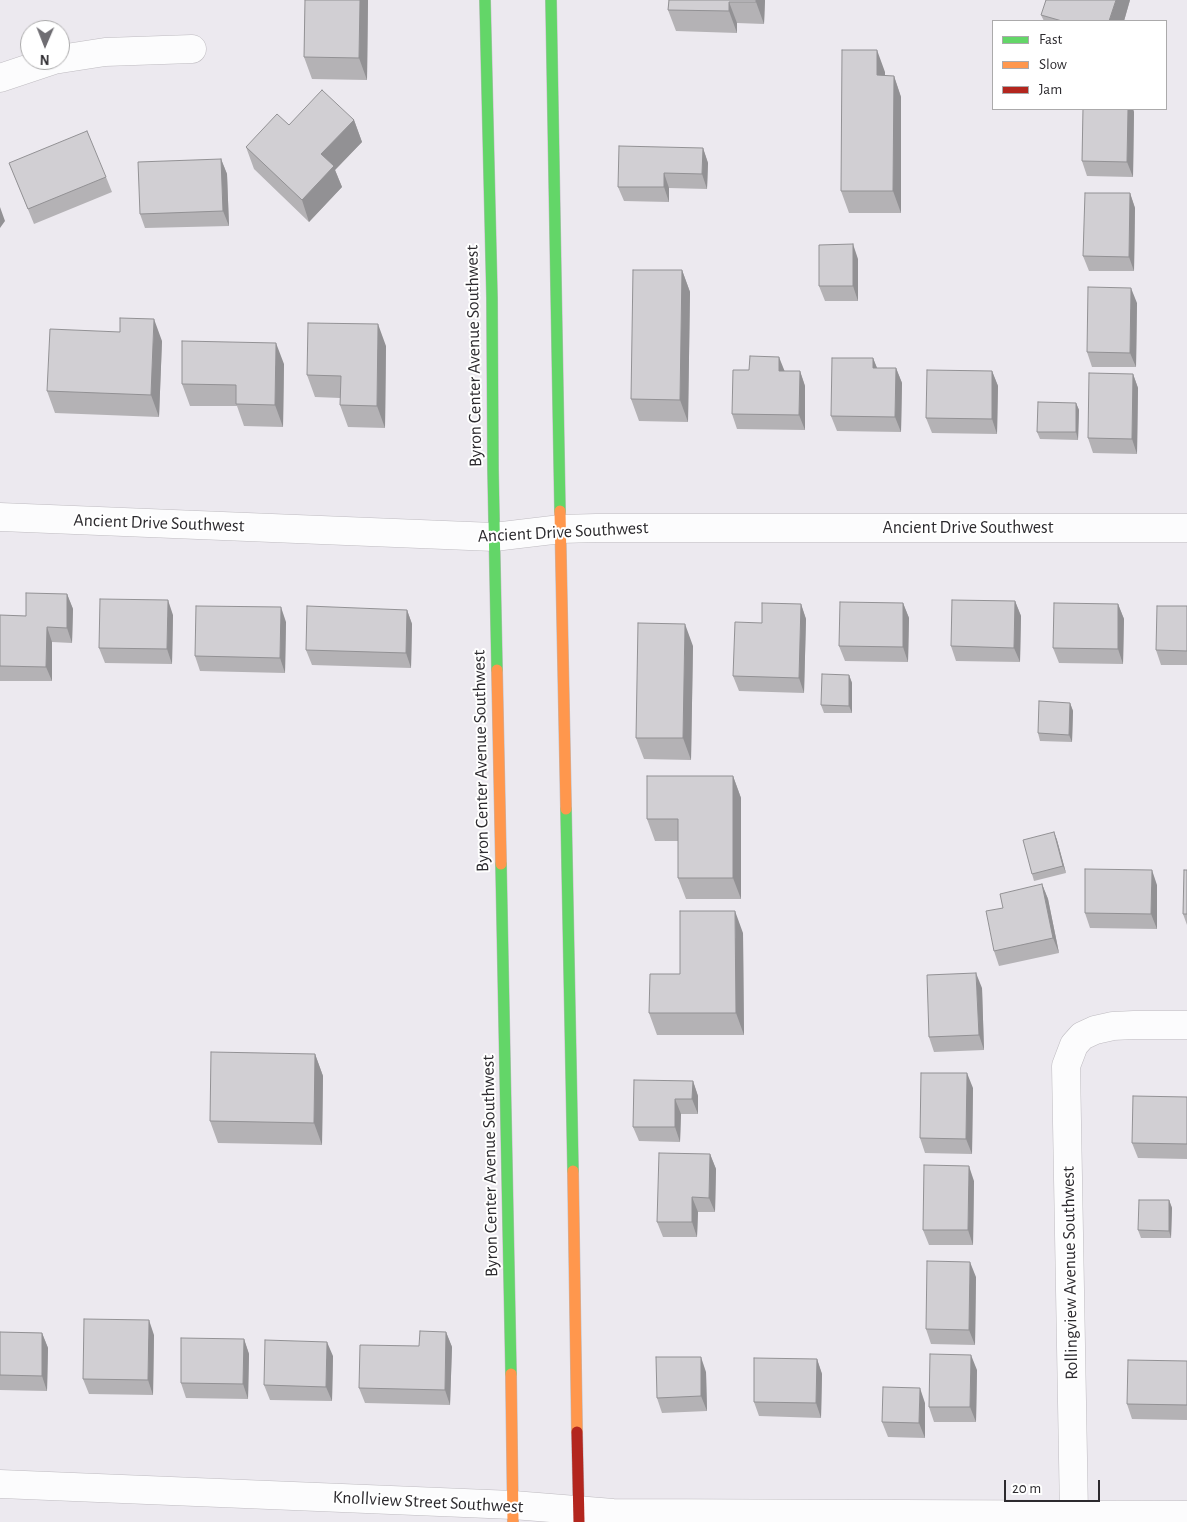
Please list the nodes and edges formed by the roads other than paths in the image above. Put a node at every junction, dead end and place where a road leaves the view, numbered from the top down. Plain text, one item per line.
1 (485, 0) edge
2 (551, 0) edge
3 (192, 49) dead end
4 (70, 57) edge
5 (24, 70) edge
6 (0, 78) edge
7 (0, 517) edge
8 (1187, 528) edge
9 (561, 529) junction
10 (494, 538) junction
11 (1187, 1026) edge
12 (0, 1484) edge
13 (513, 1513) edge
14 (1074, 1514) junction
15 (1187, 1515) edge
16 (578, 1516) edge

1 - 10 main road, Byron Center Avenue Southwest
2 - 9 main road
3 - 4 street
5 - 6 street
7 - 10 street, Ancient Drive Southwest
8 - 9 street, Ancient Drive Southwest
9 - 10 street, Ancient Drive Southwest
9 - 16 main road
10 - 13 main road, Byron Center Avenue Southwest
11 - 14 street, Rollingview Avenue Southwest
12 - 13 street, Knollview Street Southwest
13 - 16 street, Knollview Street Southwest
14 - 15 street, Knollview Street Southwest
14 - 16 street, Knollview Street Southwest

